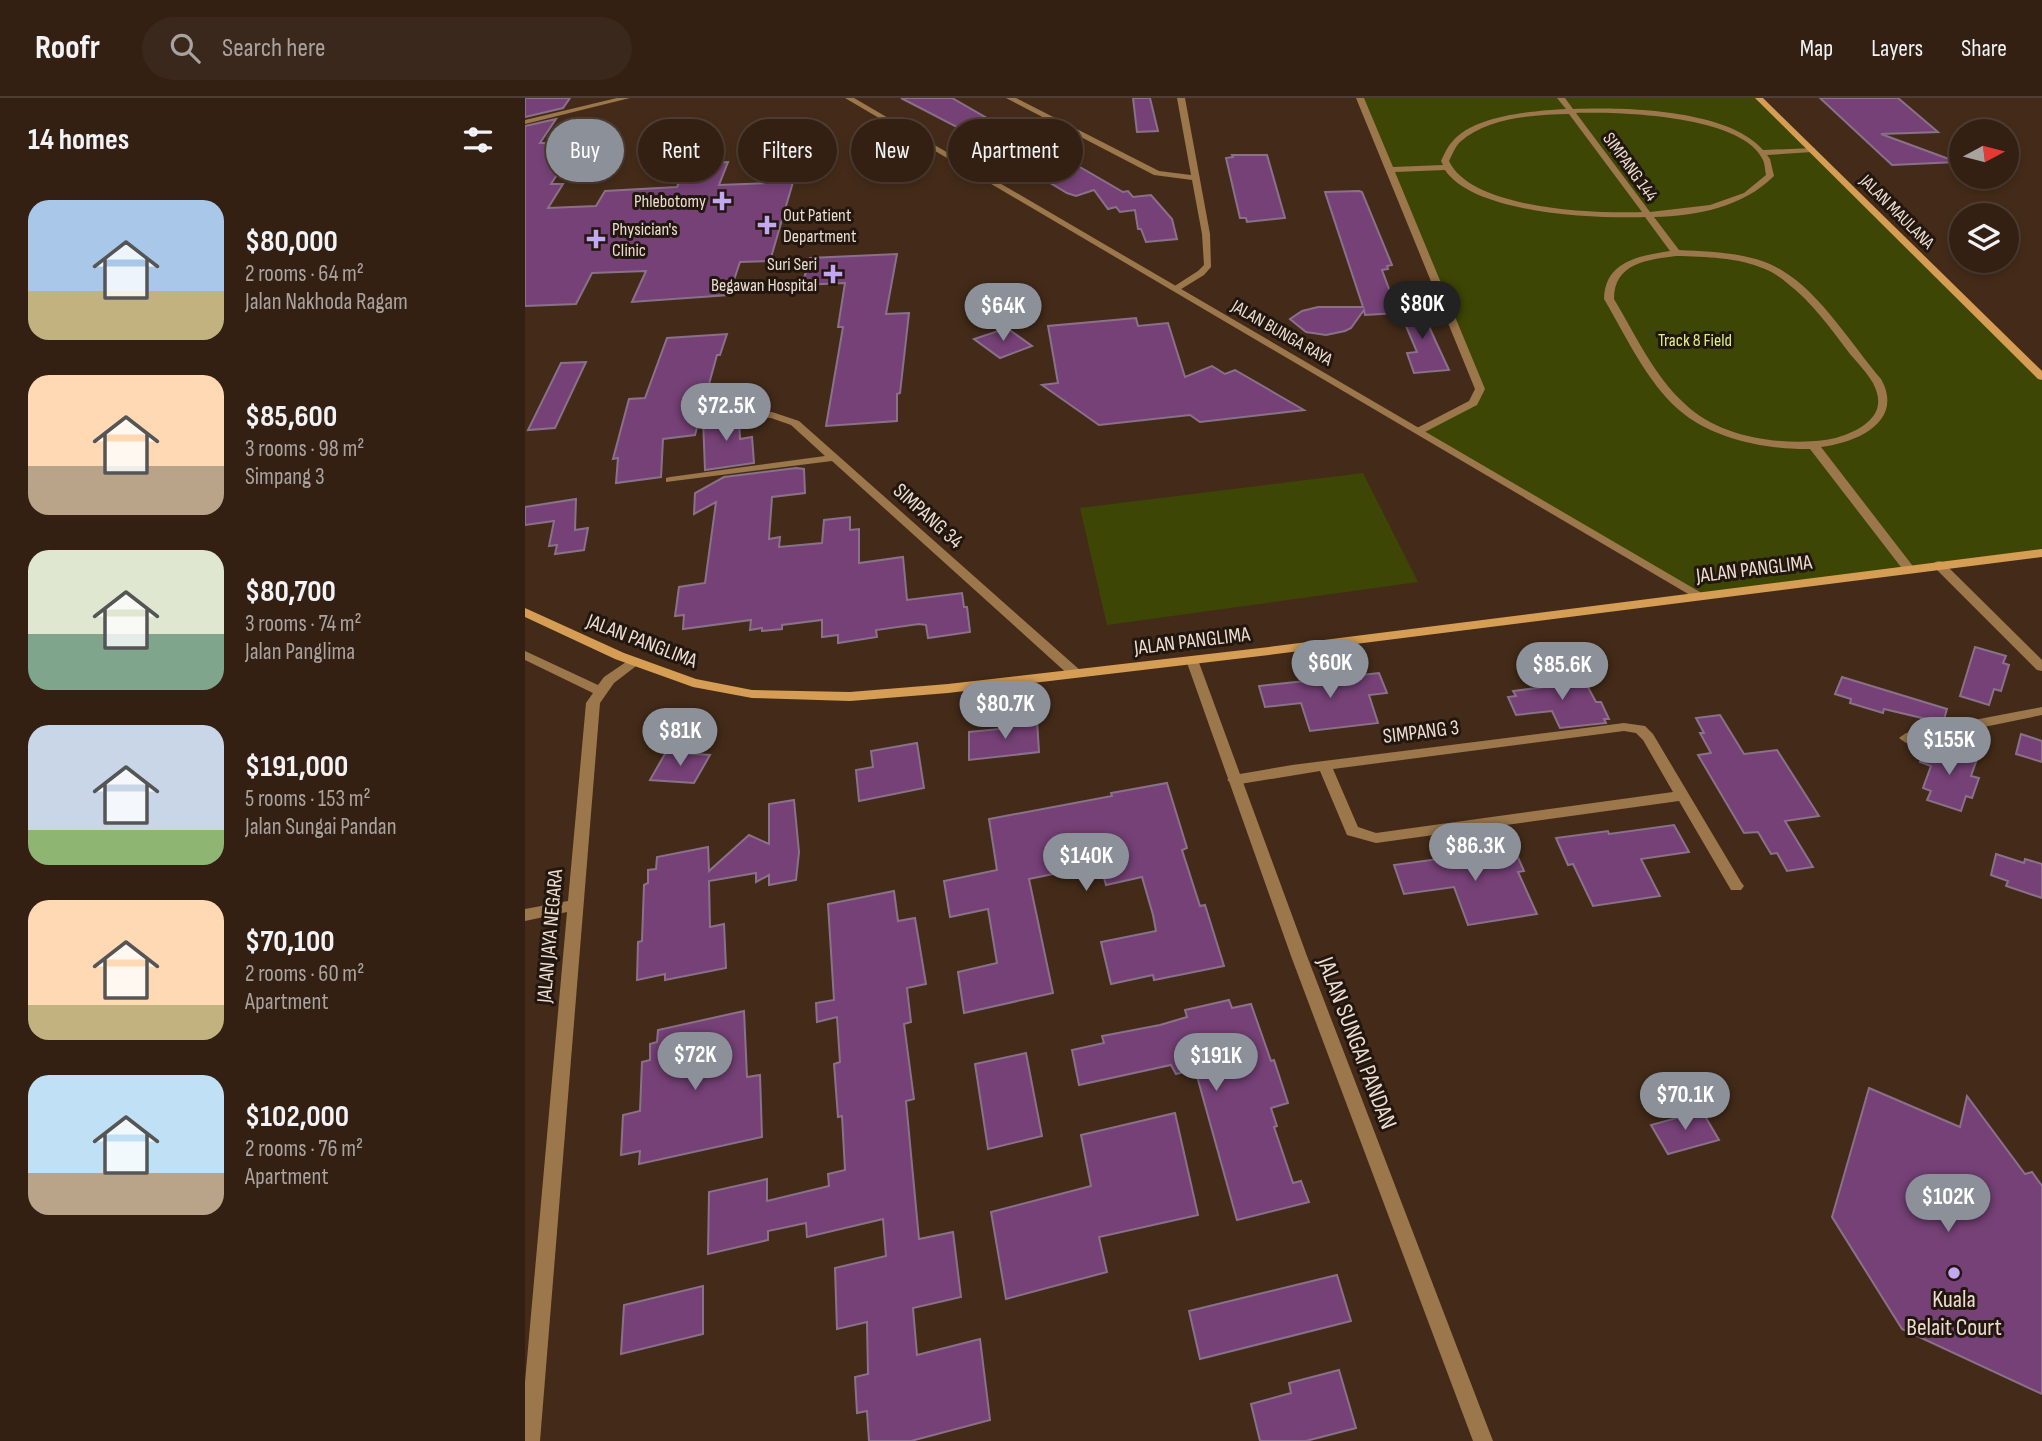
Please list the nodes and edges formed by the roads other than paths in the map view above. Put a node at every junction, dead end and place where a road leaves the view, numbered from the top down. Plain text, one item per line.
1 (626, 98) edge
2 (849, 98) edge
3 (1010, 98) edge
4 (1181, 98) edge
5 (1360, 98) edge
6 (1561, 98) edge
7 (1759, 98) edge
8 (1571, 113) junction
9 (525, 122) edge
10 (1812, 150) junction
11 (1760, 153) junction
12 (1448, 167) junction
13 (1390, 170) junction
14 (1195, 178) junction
15 (1644, 214) junction
16 (1675, 253) junction
17 (1175, 289) junction
18 (2042, 377) edge
19 (743, 414) dead end
20 (1419, 431) junction
21 (1814, 446) junction
22 (834, 458) junction
23 (670, 480) dead end
24 (2042, 553) edge
25 (1939, 565) junction
26 (1908, 568) junction
27 (1699, 595) junction
28 (525, 612) edge
29 (525, 655) edge
30 (1192, 660) junction
31 (634, 663) junction
32 (2042, 667) edge
33 (1076, 674) junction
34 (600, 691) junction
35 (2042, 711) edge
36 (1906, 738) dead end
37 (1325, 766) junction
38 (1234, 780) junction
39 (1682, 796) junction
40 (1736, 886) dead end
41 (575, 905) junction
42 (525, 915) edge
43 (530, 1441) edge
44 (1483, 1441) edge

1 - 9 street
2 - 17 street, JALAN BUNGA RAYA
3 - 14 street
4 - 14 street
5 - 13 street
6 - 8 street, SIMPANG 144
7 - 10 main road, JALAN MAULANA
8 - 11 street
8 - 12 street
8 - 15 street, SIMPANG 144
10 - 11 street
10 - 18 main road, JALAN MAULANA
11 - 15 street
12 - 13 street
12 - 15 street
13 - 20 street
14 - 17 street
15 - 16 street, SIMPANG 144
16 - 21 street
16 - 21 street
17 - 20 street, JALAN BUNGA RAYA
19 - 22 street, SIMPANG 34
20 - 27 street, JALAN BUNGA RAYA
21 - 26 street
22 - 23 street
22 - 33 street, SIMPANG 34
24 - 25 main road, JALAN PANGLIMA
25 - 26 main road, JALAN PANGLIMA
25 - 32 street
26 - 27 main road, JALAN PANGLIMA
27 - 30 main road, JALAN PANGLIMA
28 - 31 main road, JALAN PANGLIMA
29 - 34 street
30 - 33 main road, JALAN PANGLIMA
30 - 38 street, JALAN SUNGAI PANDAN
31 - 33 main road, JALAN PANGLIMA
31 - 34 street
34 - 41 street, JALAN JAYA NEGARA
35 - 36 street
37 - 38 street, SIMPANG 3
37 - 39 street, SIMPANG 3
37 - 39 street
38 - 44 street, JALAN SUNGAI PANDAN
39 - 40 street, SIMPANG 3
41 - 42 street
41 - 43 street, JALAN JAYA NEGARA

